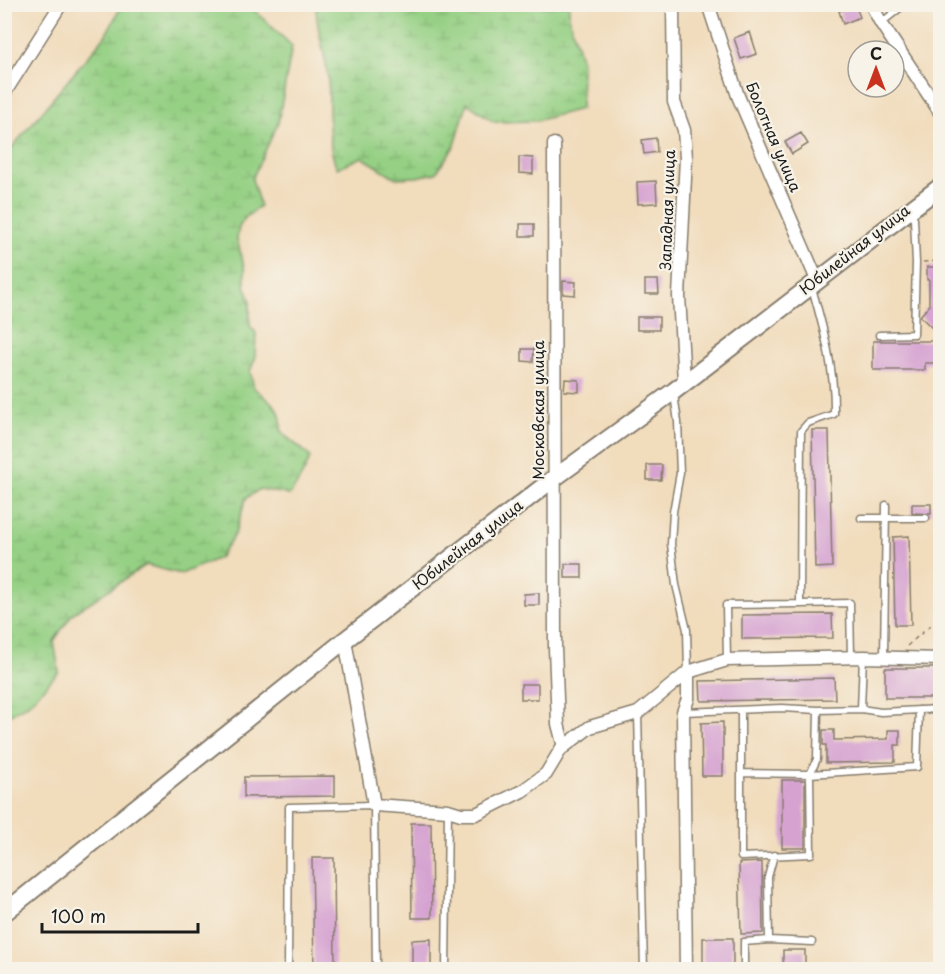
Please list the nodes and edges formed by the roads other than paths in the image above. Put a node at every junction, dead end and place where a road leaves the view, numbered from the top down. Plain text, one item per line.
1 (61, 4) edge
2 (673, 4) edge
3 (708, 4) edge
4 (871, 4) edge
5 (904, 4) edge
6 (881, 23) junction
7 (7, 89) dead end
8 (940, 112) edge
9 (554, 144) dead end
10 (940, 187) edge
11 (909, 209) junction
12 (814, 282) junction
13 (879, 335) dead end
14 (679, 386) junction
15 (553, 479) junction
16 (885, 505) dead end
17 (861, 518) dead end
18 (886, 518) junction
19 (926, 518) dead end
20 (800, 603) junction
21 (345, 640) junction
22 (857, 658) junction
23 (888, 658) junction
24 (940, 659) edge
25 (727, 660) junction
26 (688, 672) junction
27 (861, 709) junction
28 (940, 709) edge
29 (741, 710) junction
30 (818, 710) junction
31 (919, 710) junction
32 (683, 712) junction
33 (638, 713) junction
34 (564, 747) junction
35 (742, 773) junction
36 (810, 774) junction
37 (374, 805) junction
38 (448, 810) junction
39 (774, 855) junction
40 (4, 913) edge
41 (769, 940) junction
42 (812, 942) dead end
43 (288, 969) edge
44 (376, 969) edge
45 (446, 969) edge
46 (644, 969) edge
47 (686, 969) edge
48 (744, 969) edge

1 - 7 street
2 - 14 street, Западная улица
3 - 12 street, Болотная улица
4 - 6 street
5 - 6 lane
6 - 8 street
9 - 15 street, Московская улица
10 - 11 main road, Юбилейная улица
11 - 12 main road, Юбилейная улица
11 - 13 lane
12 - 14 main road, Юбилейная улица
12 - 20 lane
14 - 15 main road, Юбилейная улица
14 - 26 lane
15 - 21 main road, Юбилейная улица
15 - 34 street, Московская улица
16 - 18 lane
17 - 18 lane
18 - 19 lane
18 - 23 lane
20 - 22 lane
20 - 25 lane
21 - 37 street
21 - 40 main road, Юбилейная улица
22 - 23 street
22 - 25 street
22 - 27 lane
23 - 24 street
25 - 26 street
26 - 32 street
26 - 33 street
27 - 30 lane
27 - 31 lane
28 - 31 lane
29 - 30 lane
29 - 32 lane
29 - 35 lane
30 - 36 lane
31 - 36 lane
32 - 47 street
33 - 34 street
33 - 46 lane
34 - 38 street
35 - 36 lane
35 - 39 lane
36 - 39 lane
37 - 38 street
37 - 43 lane
37 - 44 lane
38 - 45 lane
39 - 41 lane
41 - 42 lane
41 - 48 lane

